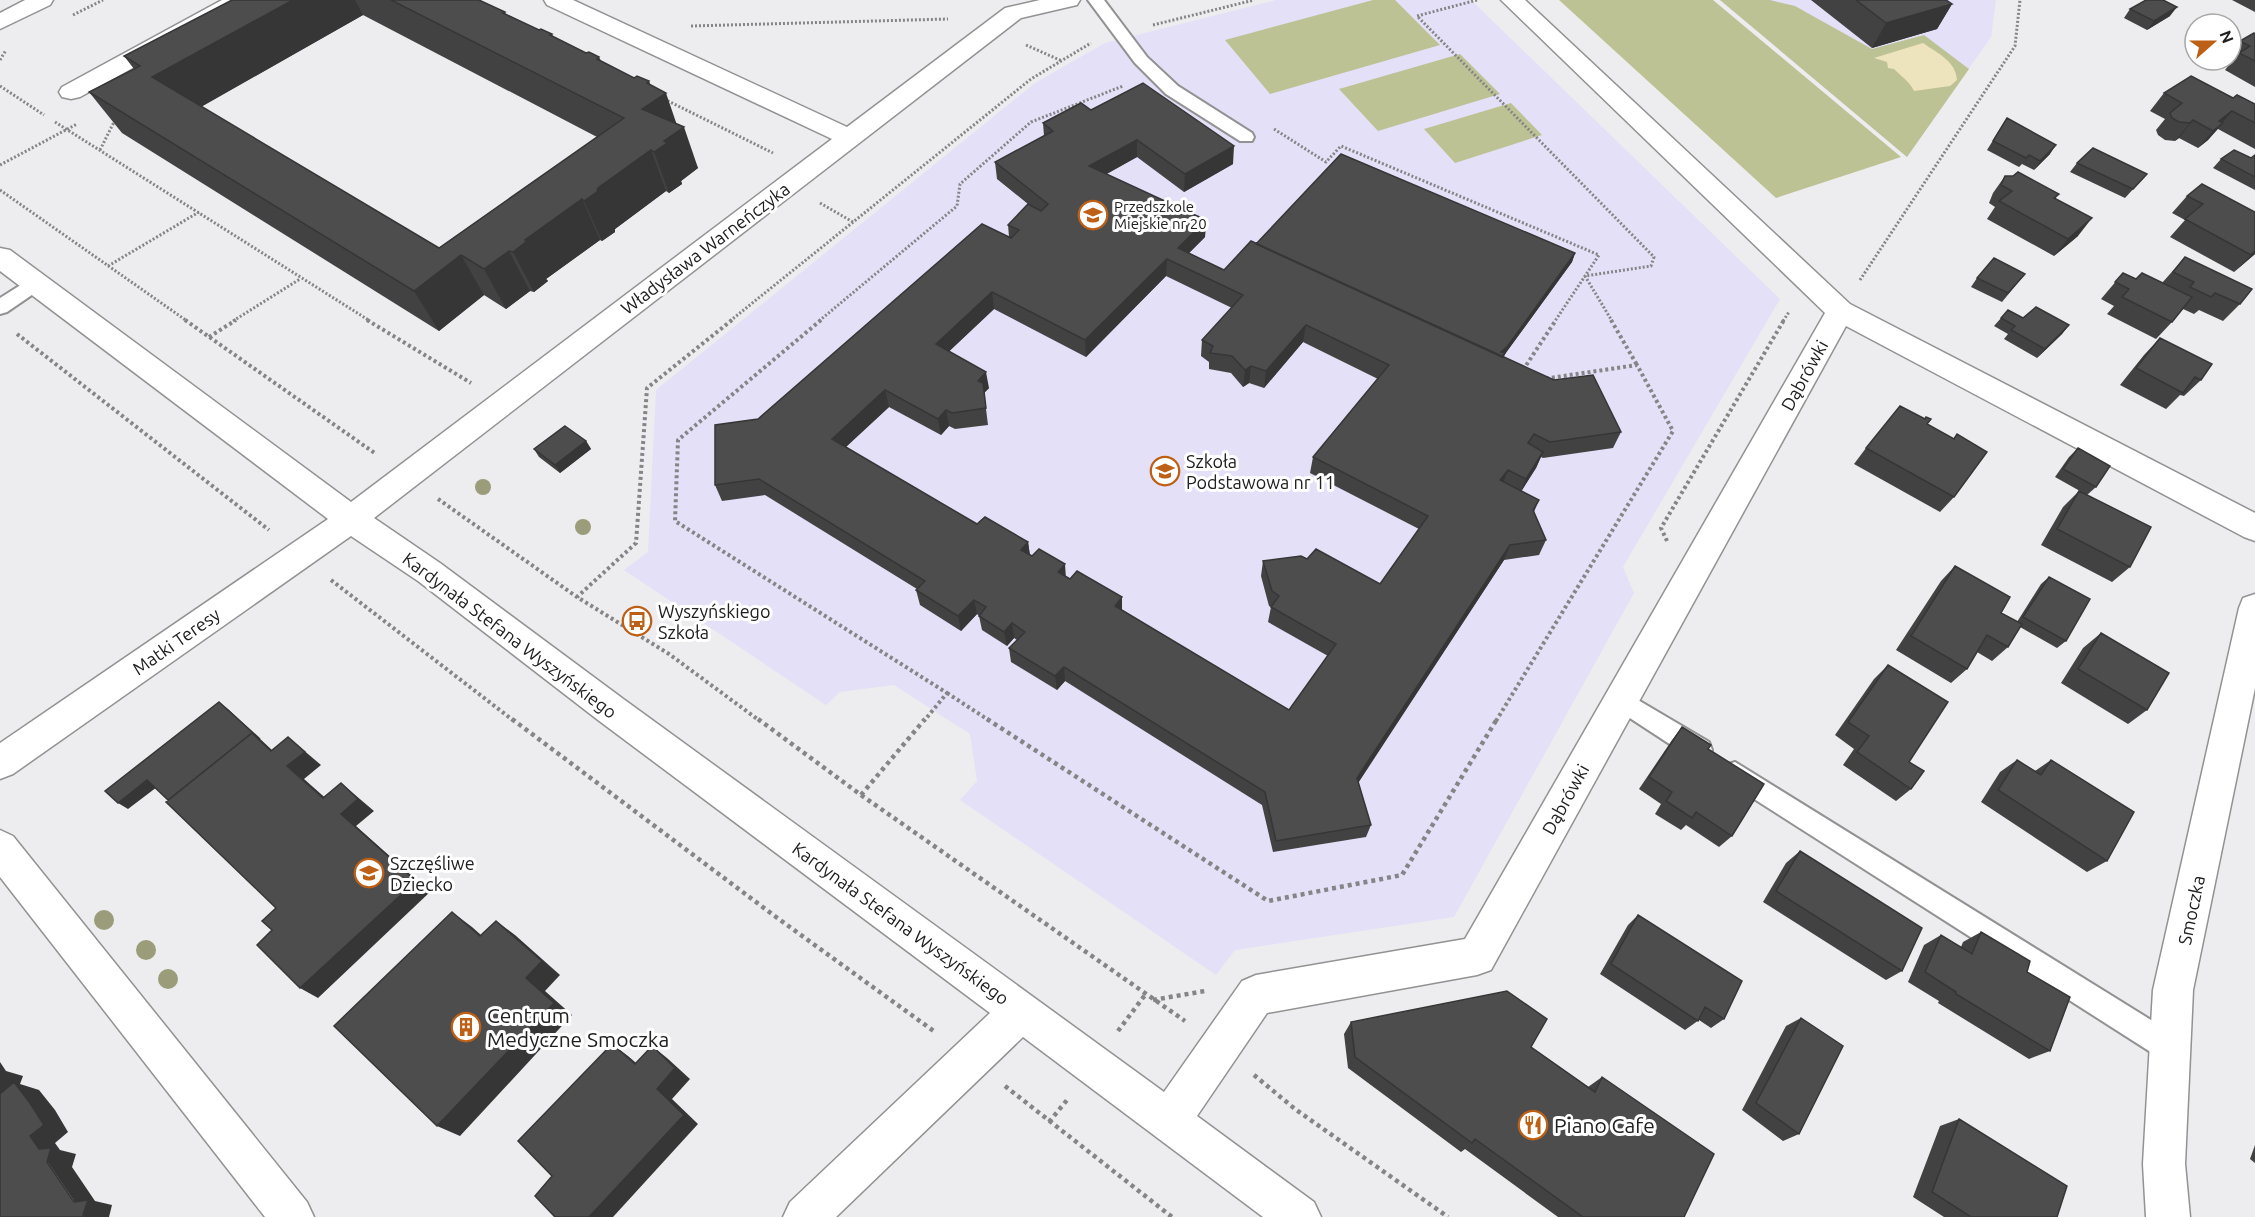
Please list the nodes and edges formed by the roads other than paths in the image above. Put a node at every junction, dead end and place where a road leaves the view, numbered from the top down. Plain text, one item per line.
1 (42, 0) edge
2 (239, 0) edge
3 (555, 0) edge
4 (1069, 0) edge
5 (1096, 0) edge
6 (1512, 0) edge
7 (1008, 7) edge
8 (0, 22) edge
9 (71, 92) dead end
10 (1246, 137) dead end
11 (850, 138) junction
12 (0, 257) edge
13 (35, 283) junction
14 (1849, 297) junction
15 (0, 307) edge
16 (351, 519) junction
17 (2255, 528) edge
18 (2255, 608) edge
19 (1621, 700) junction
20 (0, 763) edge
21 (0, 848) edge
22 (1021, 1011) junction
23 (2170, 1048) junction
24 (1168, 1122) junction
25 (292, 1217) edge
26 (805, 1217) edge
27 (1299, 1217) edge
28 (2168, 1217) edge

1 - 8 street
2 - 9 street
3 - 11 street
4 - 7 street, Władysława Warneńczyka
5 - 10 lane
6 - 14 street
7 - 11 street, Władysława Warneńczyka
11 - 16 street, Władysława Warneńczyka
12 - 13 street, Kardynała Stefana Wyszyńskiego
13 - 15 lane
13 - 16 street, Kardynała Stefana Wyszyńskiego
14 - 17 street
14 - 19 street, Dąbrówki
16 - 20 street, Matki Teresy
16 - 22 street, Kardynała Stefana Wyszyńskiego
18 - 23 street, Smoczka
19 - 23 lane
19 - 24 street, Dąbrówki
21 - 25 street
22 - 24 street, Kardynała Stefana Wyszyńskiego
22 - 26 street, Kardynała Stefana Wyszyńskiego
23 - 28 street, Smoczka
24 - 27 street, Kardynała Stefana Wyszyńskiego

